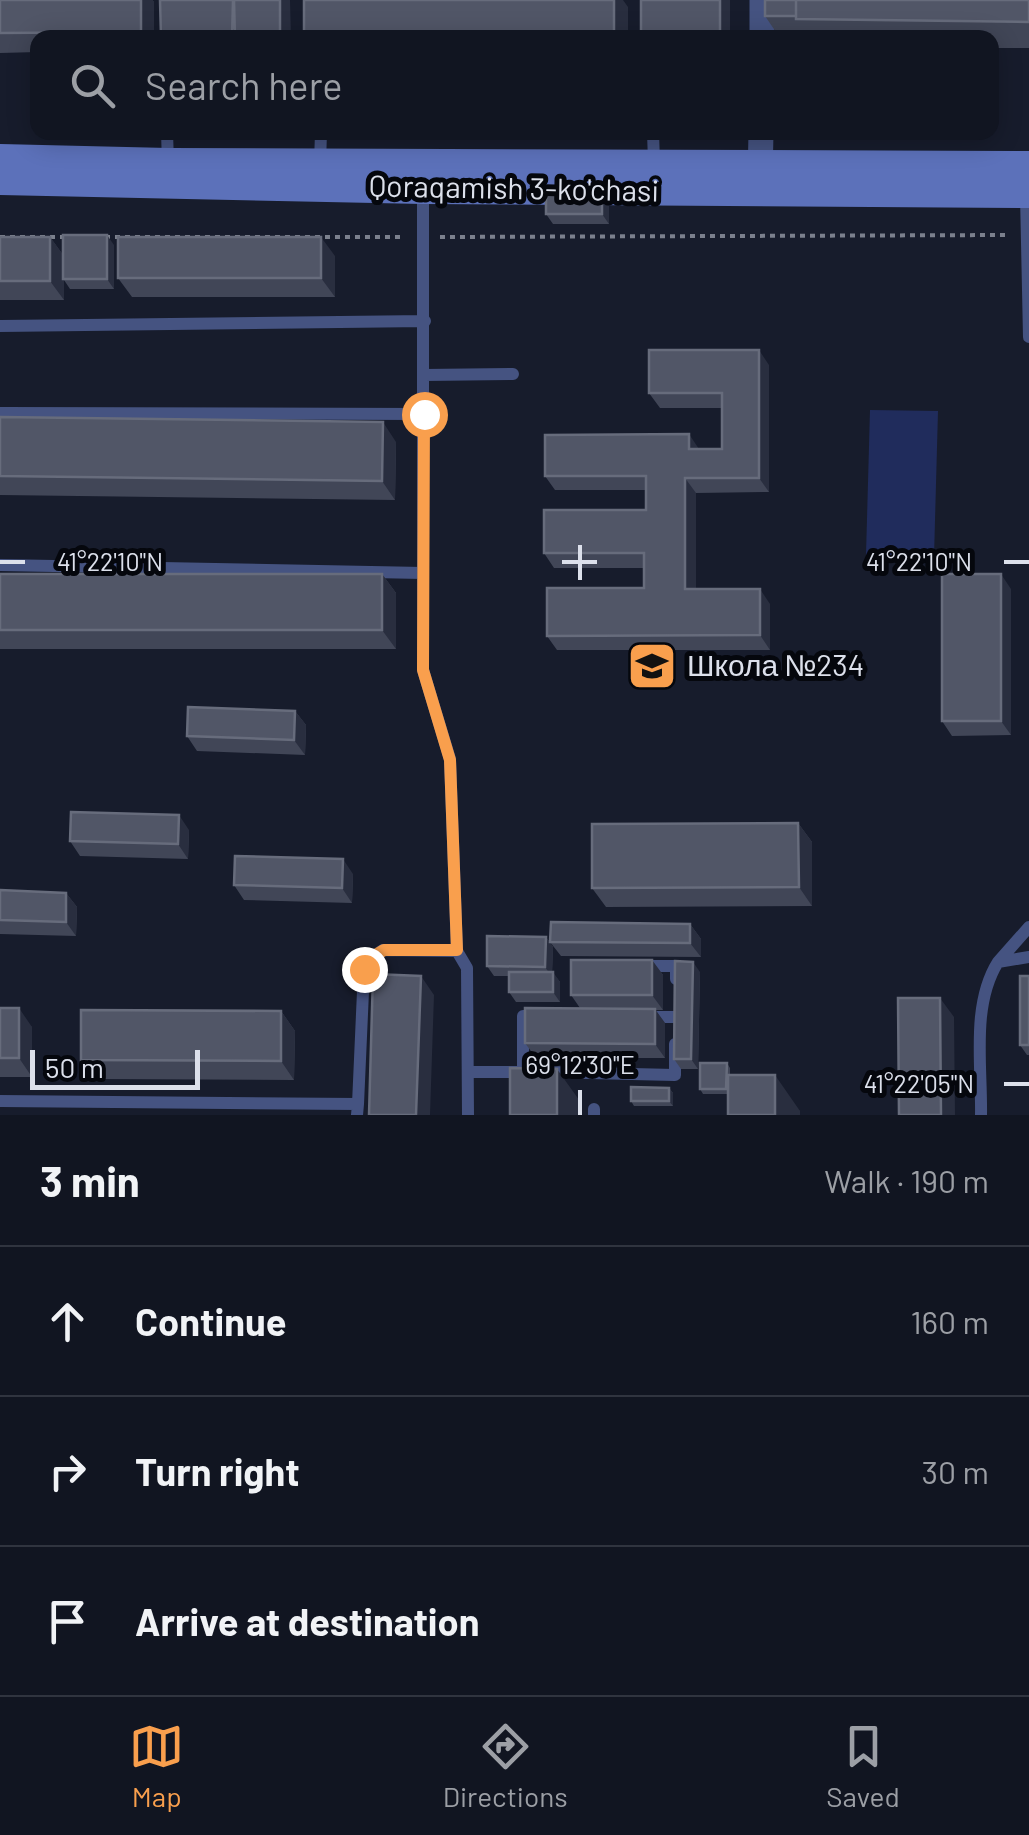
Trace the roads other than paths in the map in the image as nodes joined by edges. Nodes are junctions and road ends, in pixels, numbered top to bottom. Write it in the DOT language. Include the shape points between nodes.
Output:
graph roads {
  1 [pos="762,0"];
  2 [pos="762,30"];
  3 [pos="321,140"];
  4 [pos="652,140"];
  5 [pos="761,140"];
  6 [pos="168,148"];
  7 [pos="0,159"];
  8 [pos="320,164"];
  9 [pos="654,165"];
  10 [pos="422,177"];
  11 [pos="760,178"];
  12 [pos="0,180"];
  13 [pos="1028,184"];
  14 [pos="425,321"];
  15 [pos="0,326"];
  16 [pos="1029,337"];
  17 [pos="513,374"];
  18 [pos="424,375"];
  19 [pos="0,413"];
  20 [pos="424,414"];
  21 [pos="0,565"];
  22 [pos="423,573"];
  23 [pos="1029,928"];
  24 [pos="457,950"];
  25 [pos="1029,957"];
  26 [pos="998,962"];
  27 [pos="624,966"];
  28 [pos="555,1016"];
  29 [pos="623,1017"];
  30 [pos="676,1017"];
  31 [pos="468,1072"];
  32 [pos="523,1072"];
  33 [pos="0,1100"];
  34 [pos="358,1110"];
  35 [pos="468,1115"];
  36 [pos="981,1115"];
  1 -- 2 [label="street"];
  3 -- 8 [label="lane"];
  4 -- 9 [label="lane"];
  5 -- 11 [label="street"];
  6 -- 7 [label="main road, Qoraqamish 3-ko'chasi"];
  6 -- 8 [label="main road, Qoraqamish 3-ko'chasi"];
  8 -- 10 [label="main road, Qoraqamish 3-ko'chasi"];
  9 -- 10 [label="main road, Qoraqamish 3-ko'chasi"];
  9 -- 11 [label="main road, Qoraqamish 3-ko'chasi"];
  10 -- 11 [label="main road, Qoraqamish 3-ko'chasi"];
  10 -- 12 [label="main road, Qoraqamish 3-ko'chasi"];
  10 -- 14 [label="lane"];
  11 -- 13 [label="main road, Qoraqamish 3-ko'chasi"];
  13 -- 16 [label="lane"];
  14 -- 15 [label="lane"];
  14 -- 18 [label="lane"];
  17 -- 18 [label="lane"];
  18 -- 20 [label="lane"];
  19 -- 20 [label="lane"];
  20 -- 22 [label="lane"];
  21 -- 22 [label="lane"];
  22 -- 24 [label="lane" via="423,670 450,760"];
  23 -- 26 [label="lane"];
  24 -- 31 [label="lane" via="467,968"];
  24 -- 34 [label="lane" via="384,950 364,969"];
  25 -- 26 [label="lane"];
  26 -- 36 [label="lane" via="982,1006"];
  27 -- 30 [label="lane" via="676,966"];
  28 -- 32 [label="lane" via="524,1016"];
  29 -- 30 [label="lane"];
  30 -- 32 [label="lane" via="675,1074"];
  31 -- 32 [label="lane"];
  31 -- 35 [label="lane"];
  33 -- 34 [label="lane"];
}
